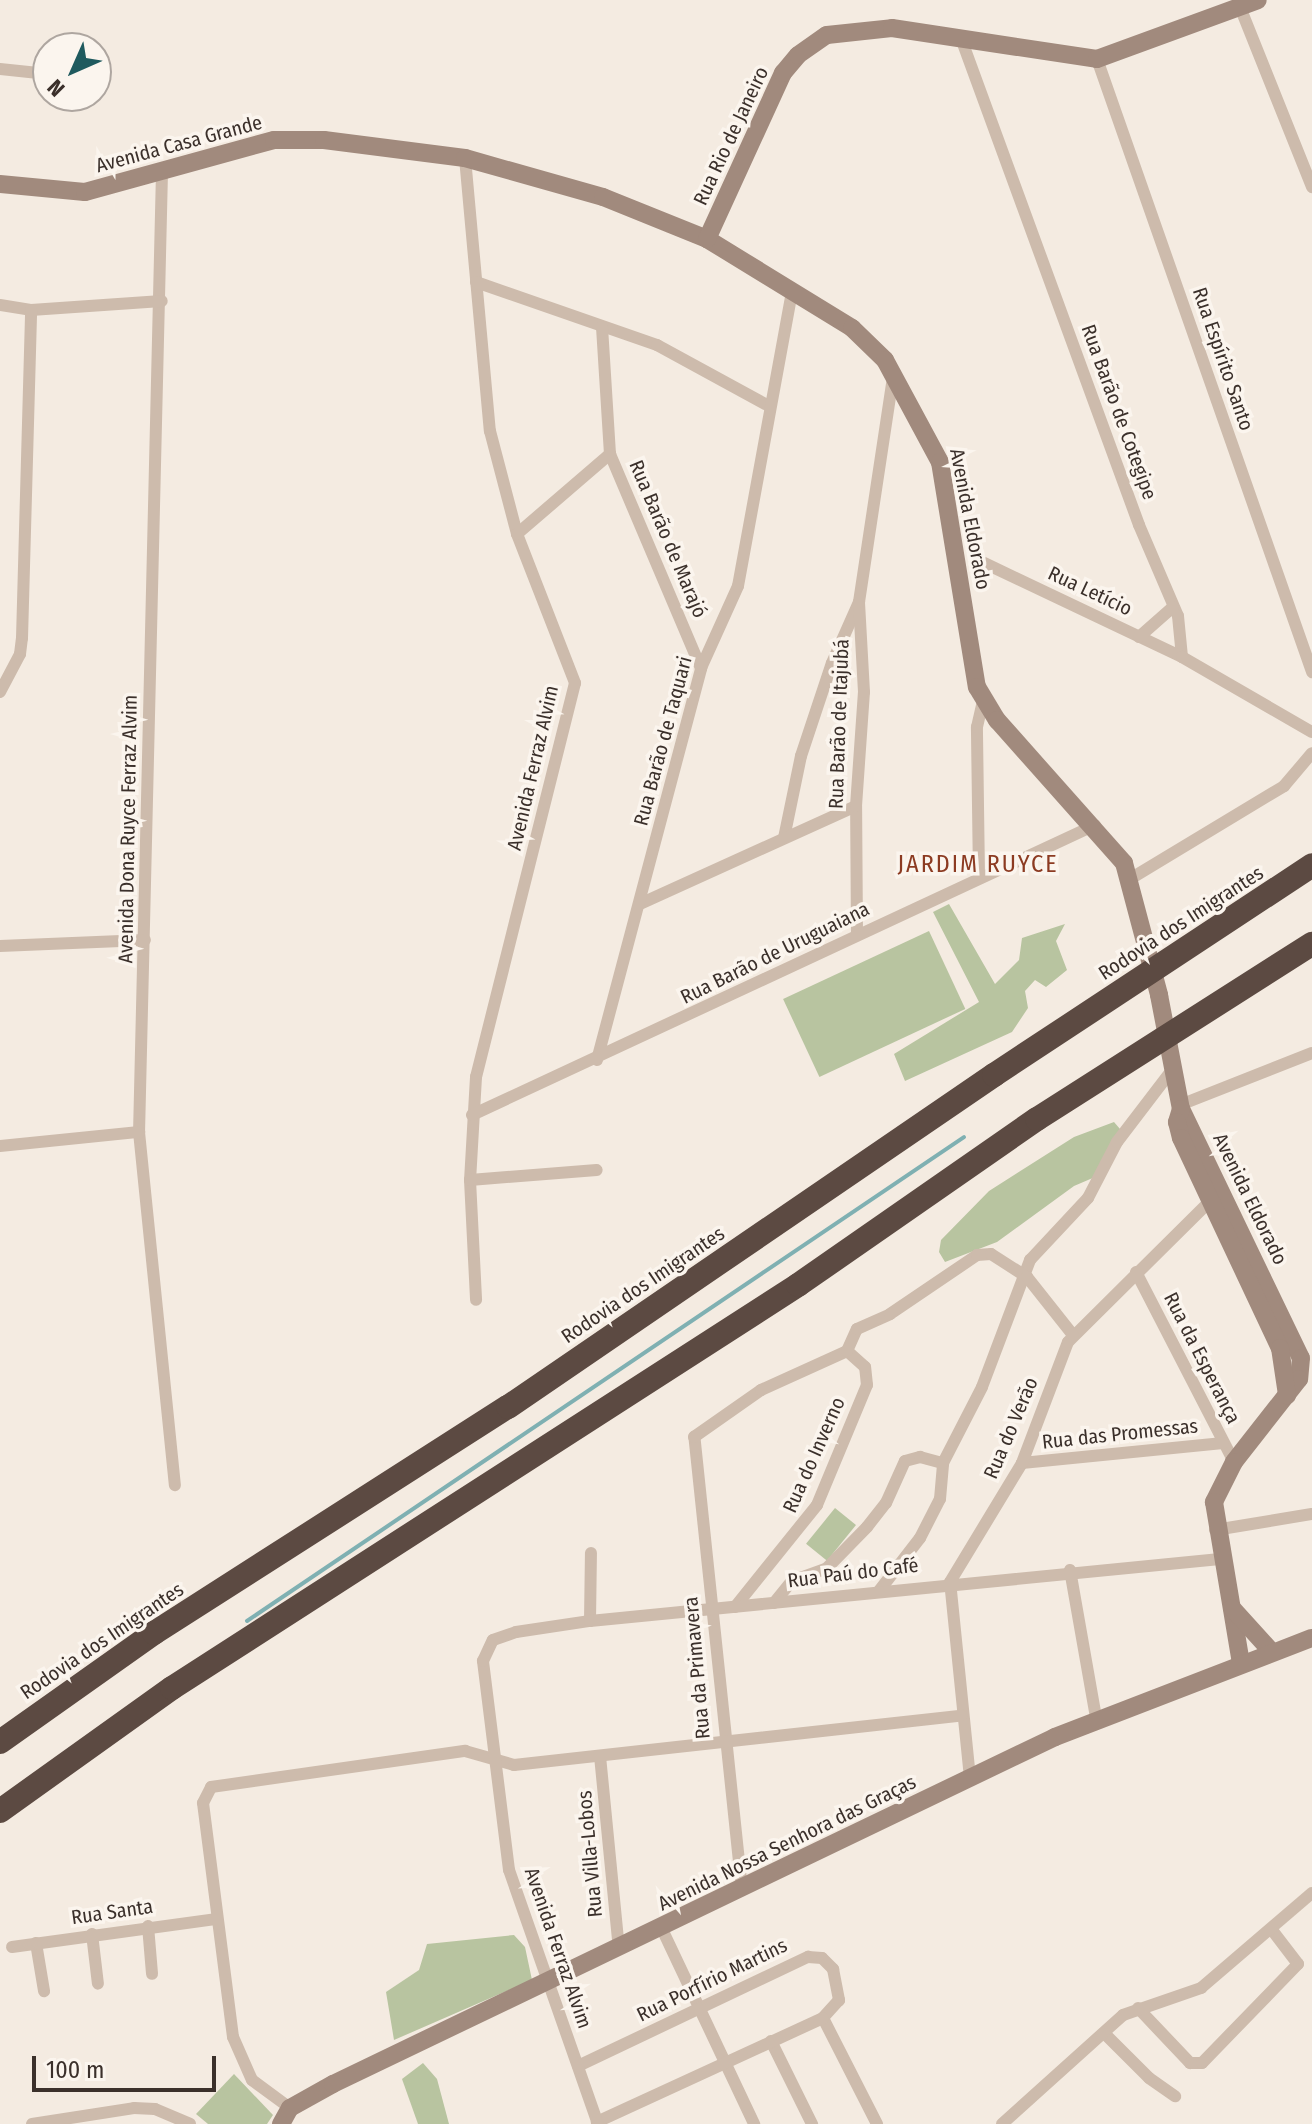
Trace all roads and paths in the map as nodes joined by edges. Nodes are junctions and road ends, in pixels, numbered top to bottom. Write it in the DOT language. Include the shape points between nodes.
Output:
graph roads {
  1 [pos="1249,3"];
  2 [pos="962,41"];
  3 [pos="1097,59"];
  4 [pos="0,69"];
  5 [pos="32,72"];
  6 [pos="465,158"];
  7 [pos="162,172"];
  8 [pos="0,184"];
  9 [pos="1312,187"];
  10 [pos="707,239"];
  11 [pos="476,282"];
  12 [pos="792,291"];
  13 [pos="162,301"];
  14 [pos="0,305"];
  15 [pos="31,310"];
  16 [pos="602,327"];
  17 [pos="894,374"];
  18 [pos="769,406"];
  19 [pos="610,454"];
  20 [pos="517,534"];
  21 [pos="980,561"];
  22 [pos="859,602"];
  23 [pos="1173,607"];
  24 [pos="1139,637"];
  25 [pos="1182,657"];
  26 [pos="701,668"];
  27 [pos="1312,672"];
  28 [pos="0,692"];
  29 [pos="983,700"];
  30 [pos="1312,732"];
  31 [pos="1312,753"];
  32 [pos="856,806"];
  33 [pos="1095,825"];
  34 [pos="784,838"];
  35 [pos="1312,865"];
  36 [pos="979,877"];
  37 [pos="1130,879"];
  38 [pos="642,903"];
  39 [pos="857,935"];
  40 [pos="145,940"];
  41 [pos="1312,944"];
  42 [pos="0,946"];
  43 [pos="1312,1053"];
  44 [pos="597,1060"];
  45 [pos="1172,1070"];
  46 [pos="1181,1107"];
  47 [pos="472,1115"];
  48 [pos="139,1132"];
  49 [pos="0,1146"];
  50 [pos="597,1170"];
  51 [pos="470,1180"];
  52 [pos="1215,1196"];
  53 [pos="1136,1272"];
  54 [pos="1027,1277"];
  55 [pos="476,1300"];
  56 [pos="1073,1335"];
  57 [pos="847,1351"];
  58 [pos="1223,1443"];
  59 [pos="1234,1462"];
  60 [pos="943,1463"];
  61 [pos="1022,1463"];
  62 [pos="175,1485"];
  63 [pos="1312,1514"];
  64 [pos="1215,1530"];
  65 [pos="591,1553"];
  66 [pos="1220,1559"];
  67 [pos="1070,1570"];
  68 [pos="950,1582"];
  69 [pos="879,1591"];
  70 [pos="774,1603"];
  71 [pos="1230,1606"];
  72 [pos="735,1607"];
  73 [pos="712,1611"];
  74 [pos="590,1621"];
  75 [pos="1312,1638"];
  76 [pos="493,1640"];
  77 [pos="1271,1651"];
  78 [pos="1241,1663"];
  79 [pos="961,1716"];
  80 [pos="1096,1718"];
  81 [pos="724,1741"];
  82 [pos="0,1742"];
  83 [pos="600,1756"];
  84 [pos="495,1761"];
  85 [pos="970,1778"];
  86 [pos="0,1811"];
  87 [pos="742,1890"];
  88 [pos="1311,1894"];
  89 [pos="217,1919"];
  90 [pos="148,1926"];
  91 [pos="662,1929"];
  92 [pos="1272,1930"];
  93 [pos="92,1934"];
  94 [pos="36,1943"];
  95 [pos="12,1947"];
  96 [pos="619,1949"];
  97 [pos="152,1974"];
  98 [pos="548,1981"];
  99 [pos="98,1984"];
  100 [pos="44,1991"];
  101 [pos="1138,2008"];
  102 [pos="698,2009"];
  103 [pos="823,2018"];
  104 [pos="1105,2034"];
  105 [pos="771,2041"];
  106 [pos="724,2063"];
  107 [pos="578,2066"];
  108 [pos="1175,2096"];
  109 [pos="285,2116"];
  110 [pos="598,2123"];
  111 [pos="34,2124"];
  112 [pos="190,2124"];
  113 [pos="754,2124"];
  114 [pos="812,2124"];
  115 [pos="877,2124"];
  116 [pos="1002,2124"];
  1 -- 3 [label="main road, Rua Rio de Janeiro"];
  1 -- 9 [label="street"];
  2 -- 3 [label="main road, Rua Rio de Janeiro"];
  2 -- 10 [label="main road, Rua Rio de Janeiro" via="866,28 813,41 783,73"];
  2 -- 23 [label="street, Rua Barão de Cotegipe"];
  3 -- 27 [label="street, Rua Espírito Santo"];
  4 -- 5 [label="street"];
  6 -- 7 [label="main road, Avenida Casa Grande" via="324,140 274,140 212,153"];
  6 -- 10 [label="main road, Avenida Eldorado" via="603,197"];
  6 -- 11 [label="street, Avenida Ferraz Alvim"];
  7 -- 8 [label="main road, Avenida Casa Grande" via="85,192"];
  7 -- 13 [label="street, Avenida Dona Ruyce Ferraz Alvim"];
  10 -- 12 [label="main road, Avenida Eldorado"];
  11 -- 16 [label="street"];
  11 -- 20 [label="street, Avenida Ferraz Alvim" via="490,431"];
  12 -- 17 [label="main road, Avenida Eldorado" via="865,339"];
  12 -- 18 [label="street, Rua Barão de Taquari"];
  13 -- 15 [label="street"];
  13 -- 40 [label="street, Avenida Dona Ruyce Ferraz Alvim"];
  14 -- 15 [label="street"];
  15 -- 28 [label="street" via="22,638 13,672"];
  16 -- 18 [label="street" via="657,345"];
  16 -- 19 [label="street, Rua Barão de Marajó"];
  17 -- 22 [label="street, Rua Barão de Itajubá"];
  17 -- 29 [label="main road, Avenida Eldorado" via="940,462"];
  18 -- 26 [label="street, Rua Barão de Taquari" via="738,586"];
  19 -- 20 [label="street"];
  19 -- 26 [label="street, Rua Barão de Marajó"];
  20 -- 47 [label="street, Avenida Ferraz Alvim" via="572,668 574,695 484,1038"];
  21 -- 24 [label="street, Rua Letício"];
  22 -- 32 [label="street, Rua Barão de Itajubá" via="864,692"];
  22 -- 34 [label="street" via="839,643 801,756"];
  23 -- 24 [label="street"];
  23 -- 25 [label="street, Rua Barão de Cotegipe" via="1183,637"];
  24 -- 25 [label="street, Rua Letício"];
  25 -- 30 [label="street"];
  26 -- 38 [label="street, Rua Barão de Taquari"];
  29 -- 33 [label="main road, Avenida Eldorado"];
  29 -- 36 [label="street" via="977,727"];
  31 -- 37 [label="street" via="1284,786"];
  32 -- 34 [label="street"];
  32 -- 39 [label="street, Rua Barão de Itajubá"];
  33 -- 36 [label="street, Rua Barão de Uruguaiana"];
  33 -- 37 [label="main road, Avenida Eldorado"];
  34 -- 38 [label="street"];
  35 -- 82 [label="highway, Rodovia dos Imigrantes, bridge" via="508,1407 154,1633"];
  36 -- 39 [label="street, Rua Barão de Uruguaiana"];
  37 -- 45 [label="main road, Avenida Eldorado"];
  38 -- 44 [label="street, Rua Barão de Taquari"];
  39 -- 44 [label="street, Rua Barão de Uruguaiana"];
  40 -- 42 [label="street"];
  40 -- 48 [label="street, Avenida Dona Ruyce Ferraz Alvim"];
  41 -- 86 [label="highway, bridge" via="1037,1119 798,1285 172,1688"];
  43 -- 46 [label="street"];
  44 -- 47 [label="street, Rua Barão de Uruguaiana"];
  45 -- 46 [label="main road, Avenida Eldorado"];
  45 -- 54 [label="street" via="1117,1142 1088,1198 1030,1260"];
  46 -- 52 [label="main road, Avenida Eldorado"];
  47 -- 51 [label="street, Avenida Ferraz Alvim"];
  48 -- 49 [label="street"];
  48 -- 62 [label="street, Avenida Dona Ruyce Ferraz Alvim"];
  50 -- 51 [label="street"];
  51 -- 55 [label="street, Avenida Ferraz Alvim"];
  52 -- 53 [label="street, Rua do Verão"];
  52 -- 59 [label="main road, Avenida Eldorado" via="1301,1358 1299,1379"];
  53 -- 56 [label="street, Rua do Verão"];
  53 -- 58 [label="street, Rua da Esperança"];
  54 -- 56 [label="street"];
  54 -- 57 [label="street" via="991,1254 969,1258 890,1314 857,1329"];
  54 -- 60 [label="street"];
  56 -- 61 [label="street, Rua do Verão"];
  57 -- 72 [label="street, Rua do Inverno" via="865,1367 867,1385 817,1505"];
  57 -- 73 [label="street, Rua da Primavera" via="761,1390 698,1432 693,1442"];
  58 -- 59 [label="street, Rua da Esperança"];
  58 -- 61 [label="street, Rua das Promessas"];
  59 -- 64 [label="main road, Avenida Eldorado" via="1214,1502"];
  60 -- 69 [label="street" via="943,1491 935,1510"];
  60 -- 70 [label="street" via="920,1457 905,1461 886,1503 867,1527 827,1568 792,1581"];
  61 -- 68 [label="street, Rua do Verão"];
  63 -- 64 [label="street"];
  64 -- 66 [label="main road, Avenida Eldorado"];
  65 -- 74 [label="street"];
  66 -- 67 [label="street, Rua Paú do Café"];
  66 -- 71 [label="main road, Avenida Eldorado"];
  67 -- 68 [label="street, Rua Paú do Café"];
  67 -- 80 [label="street"];
  68 -- 69 [label="street, Rua Paú do Café"];
  68 -- 79 [label="street"];
  69 -- 70 [label="street, Rua Paú do Café"];
  70 -- 72 [label="street, Rua Paú do Café"];
  71 -- 77 [label="main road"];
  71 -- 78 [label="main road, Avenida Eldorado"];
  72 -- 73 [label="street, Rua Paú do Café"];
  73 -- 74 [label="street, Rua Paú do Café"];
  73 -- 81 [label="street, Rua da Primavera"];
  74 -- 76 [label="street, Rua Paú do Café"];
  75 -- 77 [label="main road, Avenida Nossa Senhora das Graças"];
  76 -- 84 [label="street, Avenida Ferraz Alvim" via="483,1661"];
  77 -- 78 [label="main road, Avenida Nossa Senhora das Graças"];
  78 -- 80 [label="main road, Avenida Nossa Senhora das Graças"];
  79 -- 81 [label="street"];
  79 -- 85 [label="street"];
  80 -- 85 [label="main road, Avenida Nossa Senhora das Graças"];
  81 -- 83 [label="street"];
  81 -- 87 [label="street, Rua da Primavera"];
  83 -- 84 [label="street" via="514,1765"];
  83 -- 96 [label="street, Rua Villa-Lobos"];
  84 -- 89 [label="street" via="465,1751 211,1787 203,1803"];
  84 -- 98 [label="street, Avenida Ferraz Alvim" via="509,1870"];
  85 -- 87 [label="main road, Avenida Nossa Senhora das Graças"];
  87 -- 91 [label="main road, Avenida Nossa Senhora das Graças"];
  88 -- 92 [label="street"];
  89 -- 90 [label="street, Rua Santa"];
  89 -- 109 [label="street" via="240,2060"];
  90 -- 93 [label="street, Rua Santa"];
  90 -- 97 [label="street"];
  91 -- 96 [label="main road, Avenida Nossa Senhora das Graças"];
  91 -- 102 [label="street"];
  92 -- 101 [label="street" via="1201,1988"];
  92 -- 101 [label="street" via="1297,1958 1294,1971 1202,2063 1190,2063"];
  93 -- 94 [label="street, Rua Santa"];
  93 -- 99 [label="street"];
  94 -- 95 [label="street, Rua Santa"];
  94 -- 100 [label="street"];
  96 -- 98 [label="main road, Avenida Nossa Senhora das Graças"];
  98 -- 107 [label="street, Avenida Ferraz Alvim"];
  98 -- 109 [label="main road, Avenida Nossa Senhora das Graças"];
  101 -- 104 [label="street"];
  102 -- 103 [label="street, Rua Porfírio Martins" via="816,1956 833,1969 840,1992"];
  102 -- 106 [label="street"];
  102 -- 107 [label="street, Rua Porfírio Martins"];
  103 -- 105 [label="street"];
  103 -- 115 [label="street"];
  104 -- 108 [label="street"];
  104 -- 116 [label="street"];
  105 -- 106 [label="street"];
  105 -- 114 [label="street"];
  106 -- 110 [label="street"];
  106 -- 113 [label="street"];
  107 -- 110 [label="street, Avenida Ferraz Alvim"];
  111 -- 112 [label="street" via="155,2109"];
}
